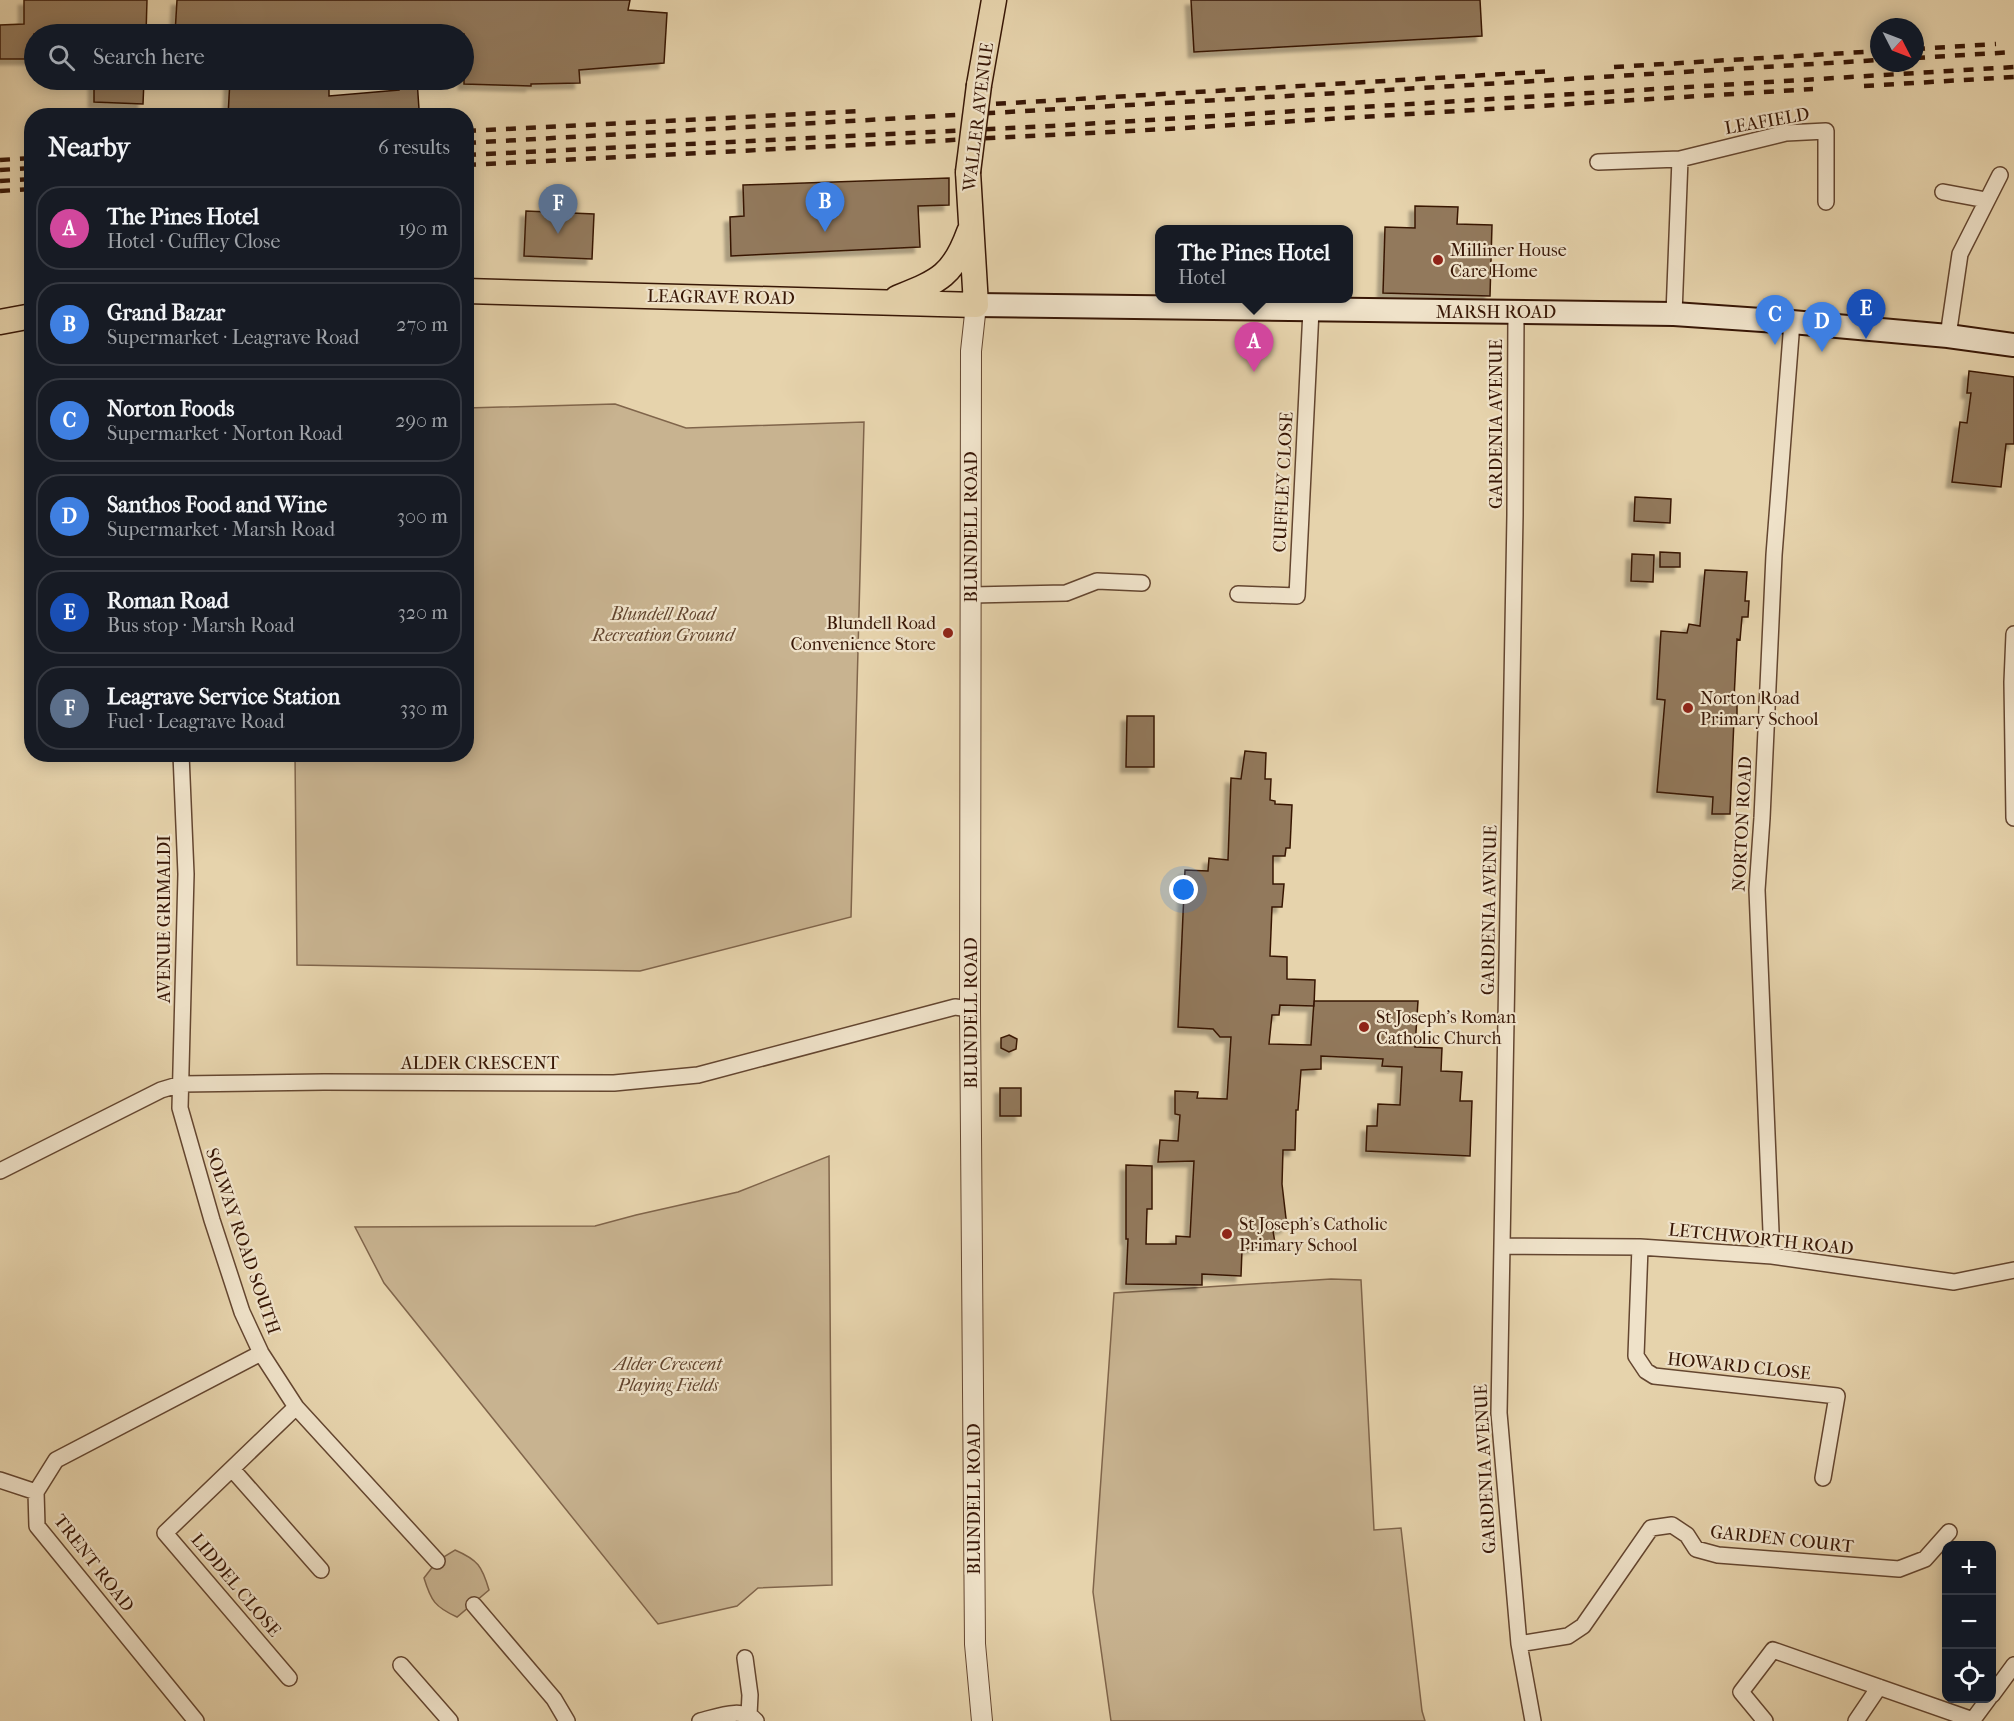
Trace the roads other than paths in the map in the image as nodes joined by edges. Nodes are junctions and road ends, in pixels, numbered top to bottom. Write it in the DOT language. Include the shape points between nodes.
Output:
graph roads {
  1 [pos="994,0"];
  2 [pos="1680,159"];
  3 [pos="1598,162"];
  4 [pos="2000,175"];
  5 [pos="1942,192"];
  6 [pos="1986,200"];
  7 [pos="1826,202"];
  8 [pos="970,230"];
  9 [pos="474,291"];
  10 [pos="890,302"];
  11 [pos="976,305"];
  12 [pos="1311,310"];
  13 [pos="1516,313"];
  14 [pos="1674,314"];
  15 [pos="24,318"];
  16 [pos="0,322"];
  17 [pos="1791,322"];
  18 [pos="1947,336"];
  19 [pos="2014,345"];
  20 [pos="1142,583"];
  21 [pos="1238,594"];
  22 [pos="972,595"];
  23 [pos="2014,634"];
  24 [pos="181,762"];
  25 [pos="2014,818"];
  26 [pos="970,1009"];
  27 [pos="180,1084"];
  28 [pos="0,1171"];
  29 [pos="1502,1246"];
  30 [pos="1640,1247"];
  31 [pos="1772,1256"];
  32 [pos="2014,1270"];
  33 [pos="261,1353"];
  34 [pos="296,1407"];
  35 [pos="232,1469"];
  36 [pos="1823,1478"];
  37 [pos="0,1480"];
  38 [pos="36,1492"];
  39 [pos="1949,1532"];
  40 [pos="438,1561"];
  41 [pos="321,1570"];
  42 [pos="474,1605"];
  43 [pos="1519,1644"];
  44 [pos="745,1658"];
  45 [pos="400,1665"];
  46 [pos="2014,1665"];
  47 [pos="290,1678"];
  48 [pos="1880,1687"];
  49 [pos="1996,1689"];
  50 [pos="1986,1703"];
  51 [pos="752,1718"];
  52 [pos="196,1721"];
  53 [pos="450,1721"];
  54 [pos="567,1721"];
  55 [pos="700,1721"];
  56 [pos="982,1721"];
  57 [pos="1533,1721"];
  58 [pos="1765,1721"];
  59 [pos="1856,1721"];
  60 [pos="1972,1721"];
  1 -- 8 [label="main road, WALLER AVENUE, bridge" via="968,172"];
  2 -- 3 [label="street, LEAFIELD"];
  2 -- 7 [label="street, LEAFIELD" via="1786,134 1826,131"];
  2 -- 14 [label="street"];
  4 -- 6 [label="street"];
  5 -- 6 [label="street"];
  6 -- 18 [label="street" via="1960,254"];
  8 -- 10 [label="main road" via="958,259 946,274"];
  8 -- 11 [label="main road, WALLER AVENUE"];
  9 -- 10 [label="main road, LEAGRAVE ROAD"];
  10 -- 11 [label="main road, LEAGRAVE ROAD"];
  11 -- 12 [label="main road, MARSH ROAD"];
  11 -- 22 [label="street, BLUNDELL ROAD" via="971,351"];
  12 -- 13 [label="main road, MARSH ROAD"];
  12 -- 21 [label="street, CUFFLEY CLOSE" via="1297,596"];
  13 -- 14 [label="main road, MARSH ROAD"];
  13 -- 29 [label="street, GARDENIA AVENUE"];
  14 -- 17 [label="main road, MARSH ROAD"];
  15 -- 16 [label="main road"];
  17 -- 18 [label="main road, MARSH ROAD"];
  17 -- 31 [label="street, NORTON ROAD" via="1774,555 1757,890"];
  18 -- 19 [label="main road, MARSH ROAD"];
  20 -- 22 [label="street" via="1097,581 1066,593"];
  22 -- 26 [label="street, BLUNDELL ROAD"];
  23 -- 25 [label="street"];
  24 -- 27 [label="street, AVENUE GRIMALDI" via="186,874"];
  26 -- 27 [label="street, ALDER CRESCENT" via="955,1007 698,1075 614,1083"];
  26 -- 56 [label="street, BLUNDELL ROAD" via="975,1644"];
  27 -- 28 [label="street, ALDER CRESCENT"];
  27 -- 33 [label="street, SOLWAY ROAD SOUTH" via="180,1108 194,1160 242,1312"];
  29 -- 30 [label="street, LETCHWORTH ROAD"];
  29 -- 43 [label="street, GARDENIA AVENUE" via="1500,1440"];
  30 -- 31 [label="street, LETCHWORTH ROAD"];
  30 -- 36 [label="street, HOWARD CLOSE" via="1636,1356 1646,1371 1654,1376 1837,1396"];
  31 -- 32 [label="street, LETCHWORTH ROAD" via="1954,1282"];
  33 -- 34 [label="street, SOLWAY ROAD SOUTH"];
  33 -- 38 [label="street" via="56,1460"];
  34 -- 35 [label="street, LIDDEL CLOSE"];
  34 -- 40 [label="street, SOLWAY ROAD SOUTH"];
  35 -- 41 [label="street"];
  35 -- 47 [label="street, LIDDEL CLOSE" via="165,1533"];
  37 -- 38 [label="street"];
  38 -- 52 [label="street, TRENT ROAD" via="37,1526"];
  39 -- 43 [label="street, GARDEN COURT" via="1925,1560 1899,1569 1718,1555 1696,1549 1687,1535 1672,1524 1652,1528 1583,1626 1568,1636"];
  42 -- 54 [label="street" via="554,1699"];
  43 -- 57 [label="street, GARDENIA AVENUE"];
  44 -- 51 [label="street"];
  45 -- 53 [label="street"];
  46 -- 49 [label="street"];
  48 -- 58 [label="street" via="1773,1650 1741,1692"];
  48 -- 59 [label="street"];
  48 -- 60 [label="street"];
  50 -- 60 [label="street"];
  51 -- 55 [label="street" via="738,1713"];
}
